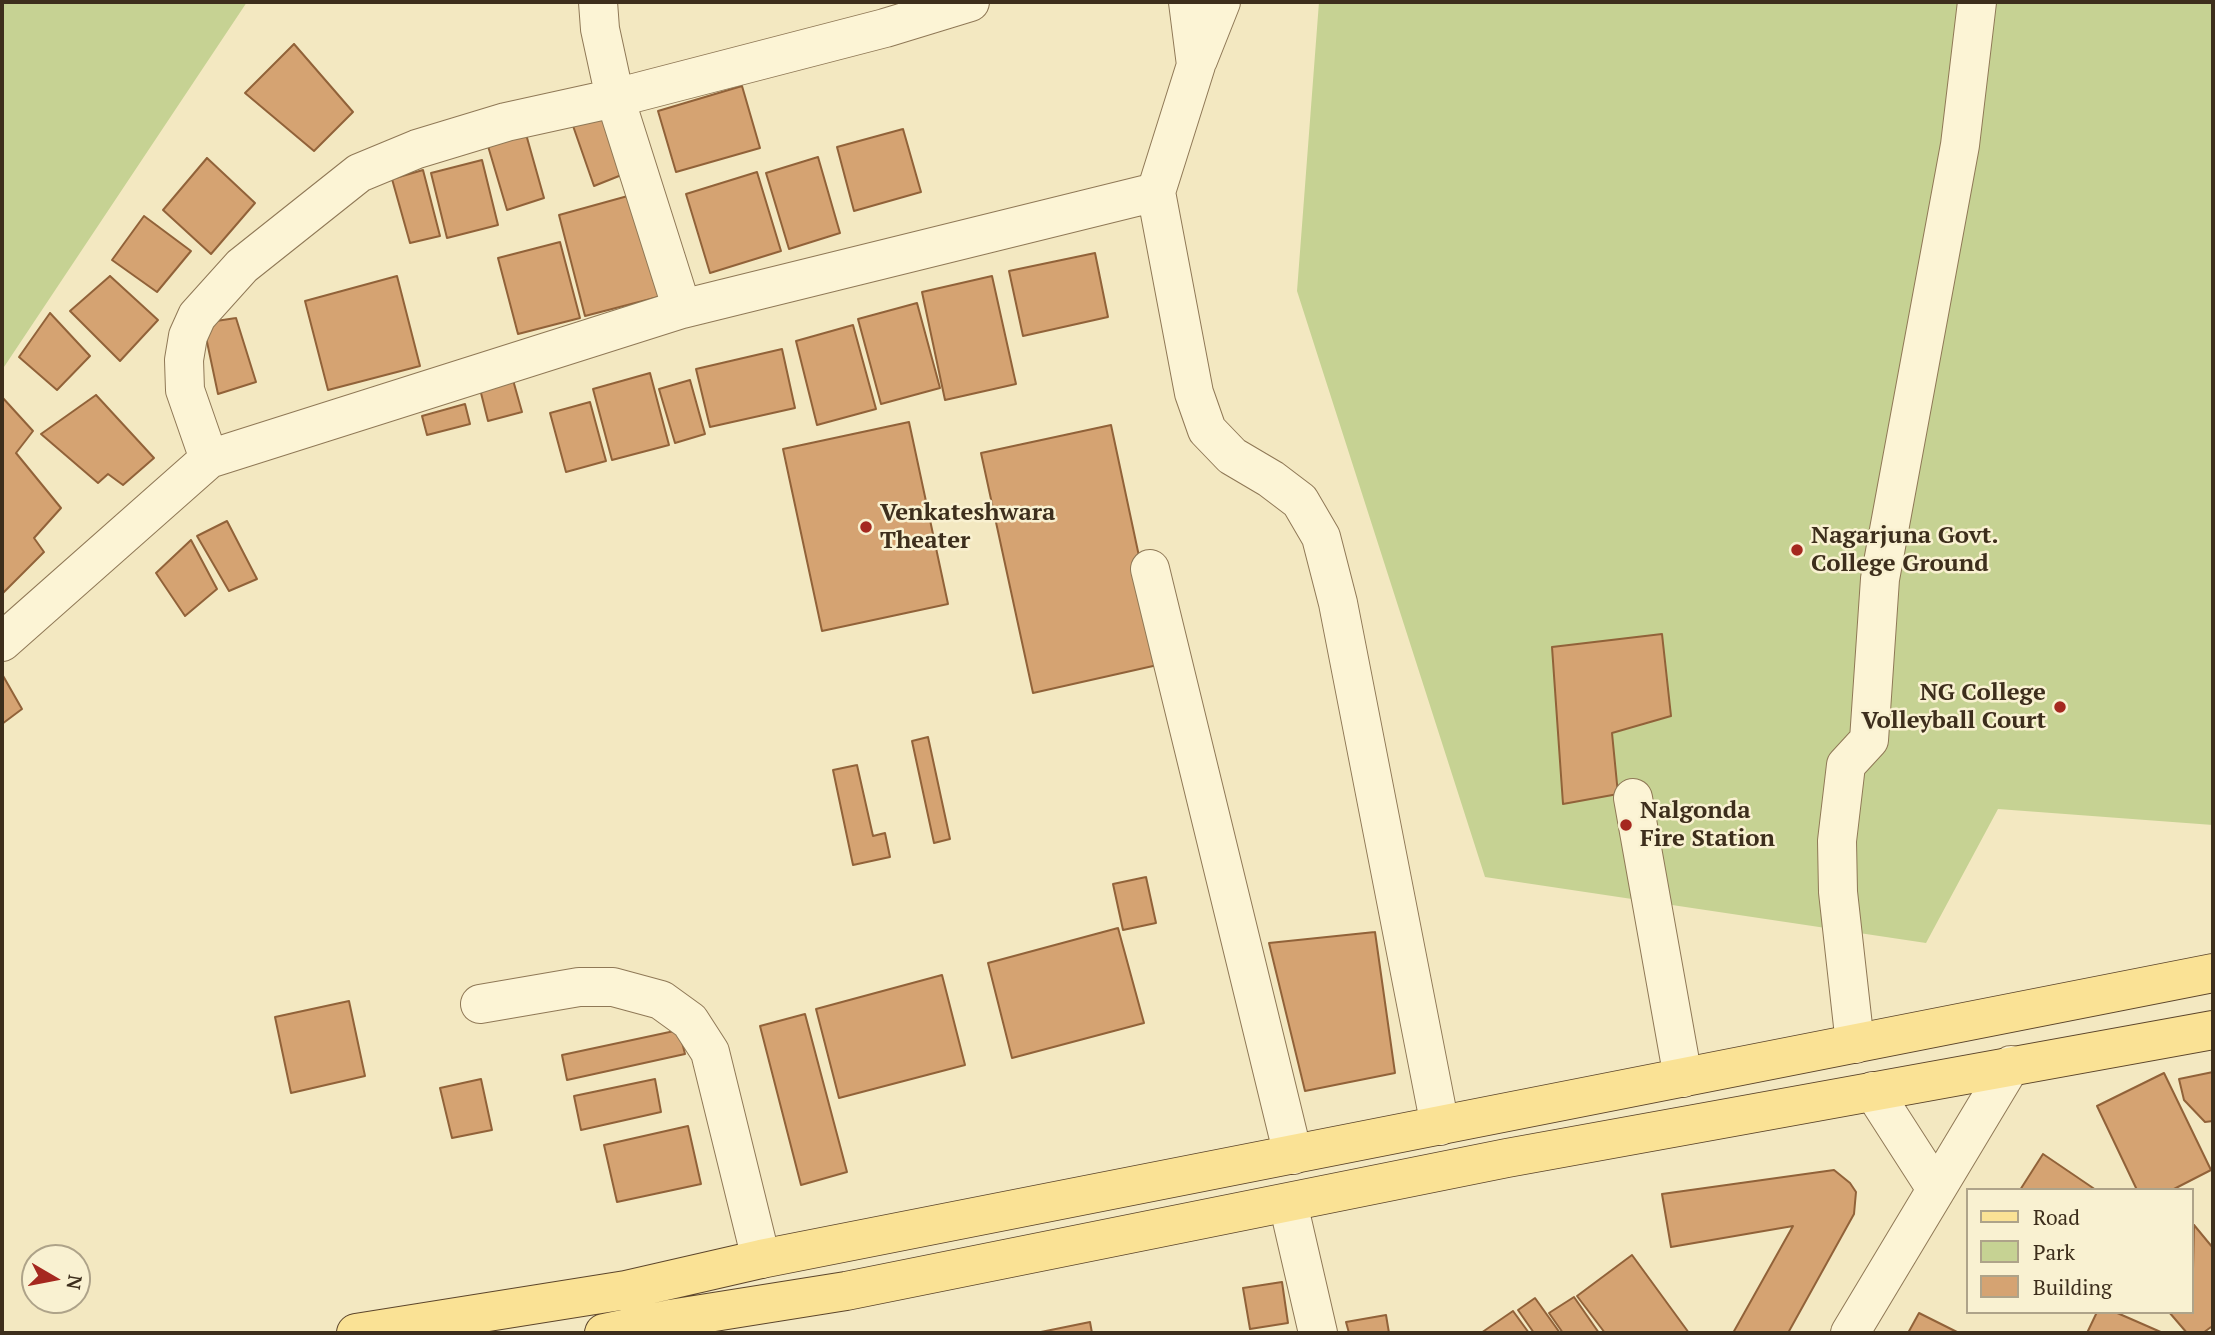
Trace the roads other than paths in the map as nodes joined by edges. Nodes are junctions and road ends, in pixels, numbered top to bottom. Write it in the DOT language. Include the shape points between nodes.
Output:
graph roads {
  1 [pos="598,2"];
  2 [pos="970,2"];
  3 [pos="1188,2"];
  4 [pos="1221,2"];
  5 [pos="1977,2"];
  6 [pos="881,15"];
  7 [pos="1196,65"];
  8 [pos="615,98"];
  9 [pos="1156,192"];
  10 [pos="682,309"];
  11 [pos="209,459"];
  12 [pos="1150,569"];
  13 [pos="2,642"];
  14 [pos="1633,798"];
  15 [pos="2213,973"];
  16 [pos="480,1004"];
  17 [pos="2213,1030"];
  18 [pos="1855,1044"];
  19 [pos="2011,1065"];
  20 [pos="1683,1078"];
  21 [pos="1873,1091"];
  22 [pos="1440,1126"];
  23 [pos="1293,1155"];
  24 [pos="1936,1189"];
  25 [pos="1288,1203"];
  26 [pos="761,1259"];
  27 [pos="670,1326"];
  28 [pos="356,1333"];
  29 [pos="604,1333"];
  30 [pos="1318,1333"];
  31 [pos="1850,1333"];
  1 -- 8 [label="street"];
  2 -- 6 [label="street"];
  3 -- 7 [label="street"];
  4 -- 7 [label="street"];
  5 -- 18 [label="street" via="1959,145 1880,579 1869,740 1846,765 1837,841 1838,892"];
  6 -- 8 [label="street"];
  7 -- 9 [label="street"];
  8 -- 10 [label="street"];
  8 -- 11 [label="street" via="506,122 359,173 242,266 197,316 188,336 185,390"];
  9 -- 10 [label="street"];
  9 -- 22 [label="street" via="1194,393 1207,430 1232,456 1300,501 1321,537 1338,603"];
  10 -- 11 [label="street"];
  11 -- 13 [label="street"];
  12 -- 23 [label="street"];
  14 -- 20 [label="street"];
  15 -- 18 [label="main road"];
  16 -- 26 [label="street" via="579,987 613,987 661,1000 690,1021 710,1052"];
  17 -- 19 [label="main road"];
  18 -- 20 [label="main road"];
  19 -- 21 [label="main road"];
  19 -- 24 [label="street"];
  20 -- 22 [label="main road"];
  21 -- 24 [label="street"];
  21 -- 25 [label="main road"];
  22 -- 23 [label="main road"];
  23 -- 26 [label="main road"];
  24 -- 31 [label="street"];
  25 -- 27 [label="main road"];
  25 -- 30 [label="street"];
  26 -- 28 [label="main road" via="626,1290"];
  27 -- 29 [label="main road"];
}
